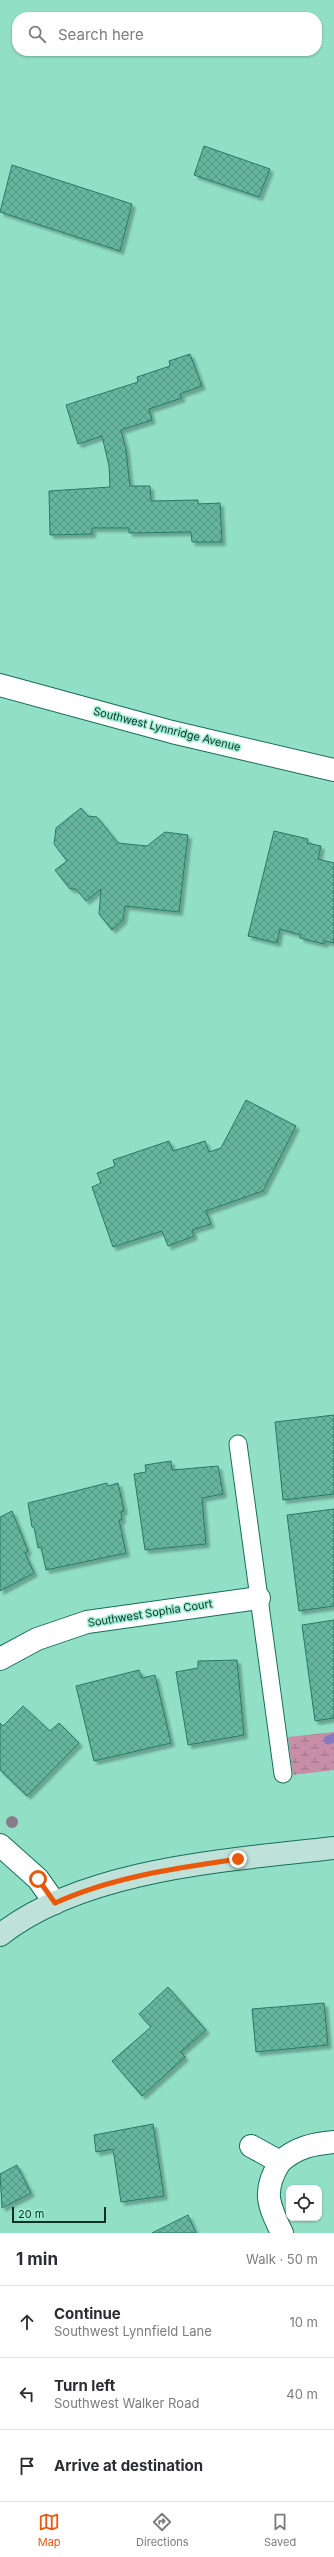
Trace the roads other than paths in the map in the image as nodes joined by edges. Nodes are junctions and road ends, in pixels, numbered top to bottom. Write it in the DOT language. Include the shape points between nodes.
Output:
graph roads {
  1 [pos="0,685"];
  2 [pos="334,770"];
  3 [pos="238,1444"];
  4 [pos="259,1598"];
  5 [pos="0,1658"];
  6 [pos="283,1774"];
  7 [pos="0,1845"];
  8 [pos="334,1848"];
  9 [pos="55,1903"];
  10 [pos="0,1935"];
  11 [pos="334,2142"];
  12 [pos="251,2146"];
  13 [pos="280,2162"];
  14 [pos="282,2233"];
  1 -- 2 [label="street, Southwest Lynnridge Avenue" via="172,732"];
  3 -- 4 [label="lane"];
  4 -- 5 [label="street, Southwest Sophia Court" via="87,1622 37,1639"];
  4 -- 6 [label="lane"];
  7 -- 9 [label="street" via="38,1879"];
  8 -- 9 [label="main road" via="180,1868 79,1892"];
  9 -- 10 [label="main road" via="32,1914"];
  11 -- 13 [label="street" via="303,2147"];
  12 -- 13 [label="street"];
  13 -- 14 [label="street" via="270,2183 267,2198"];
}
